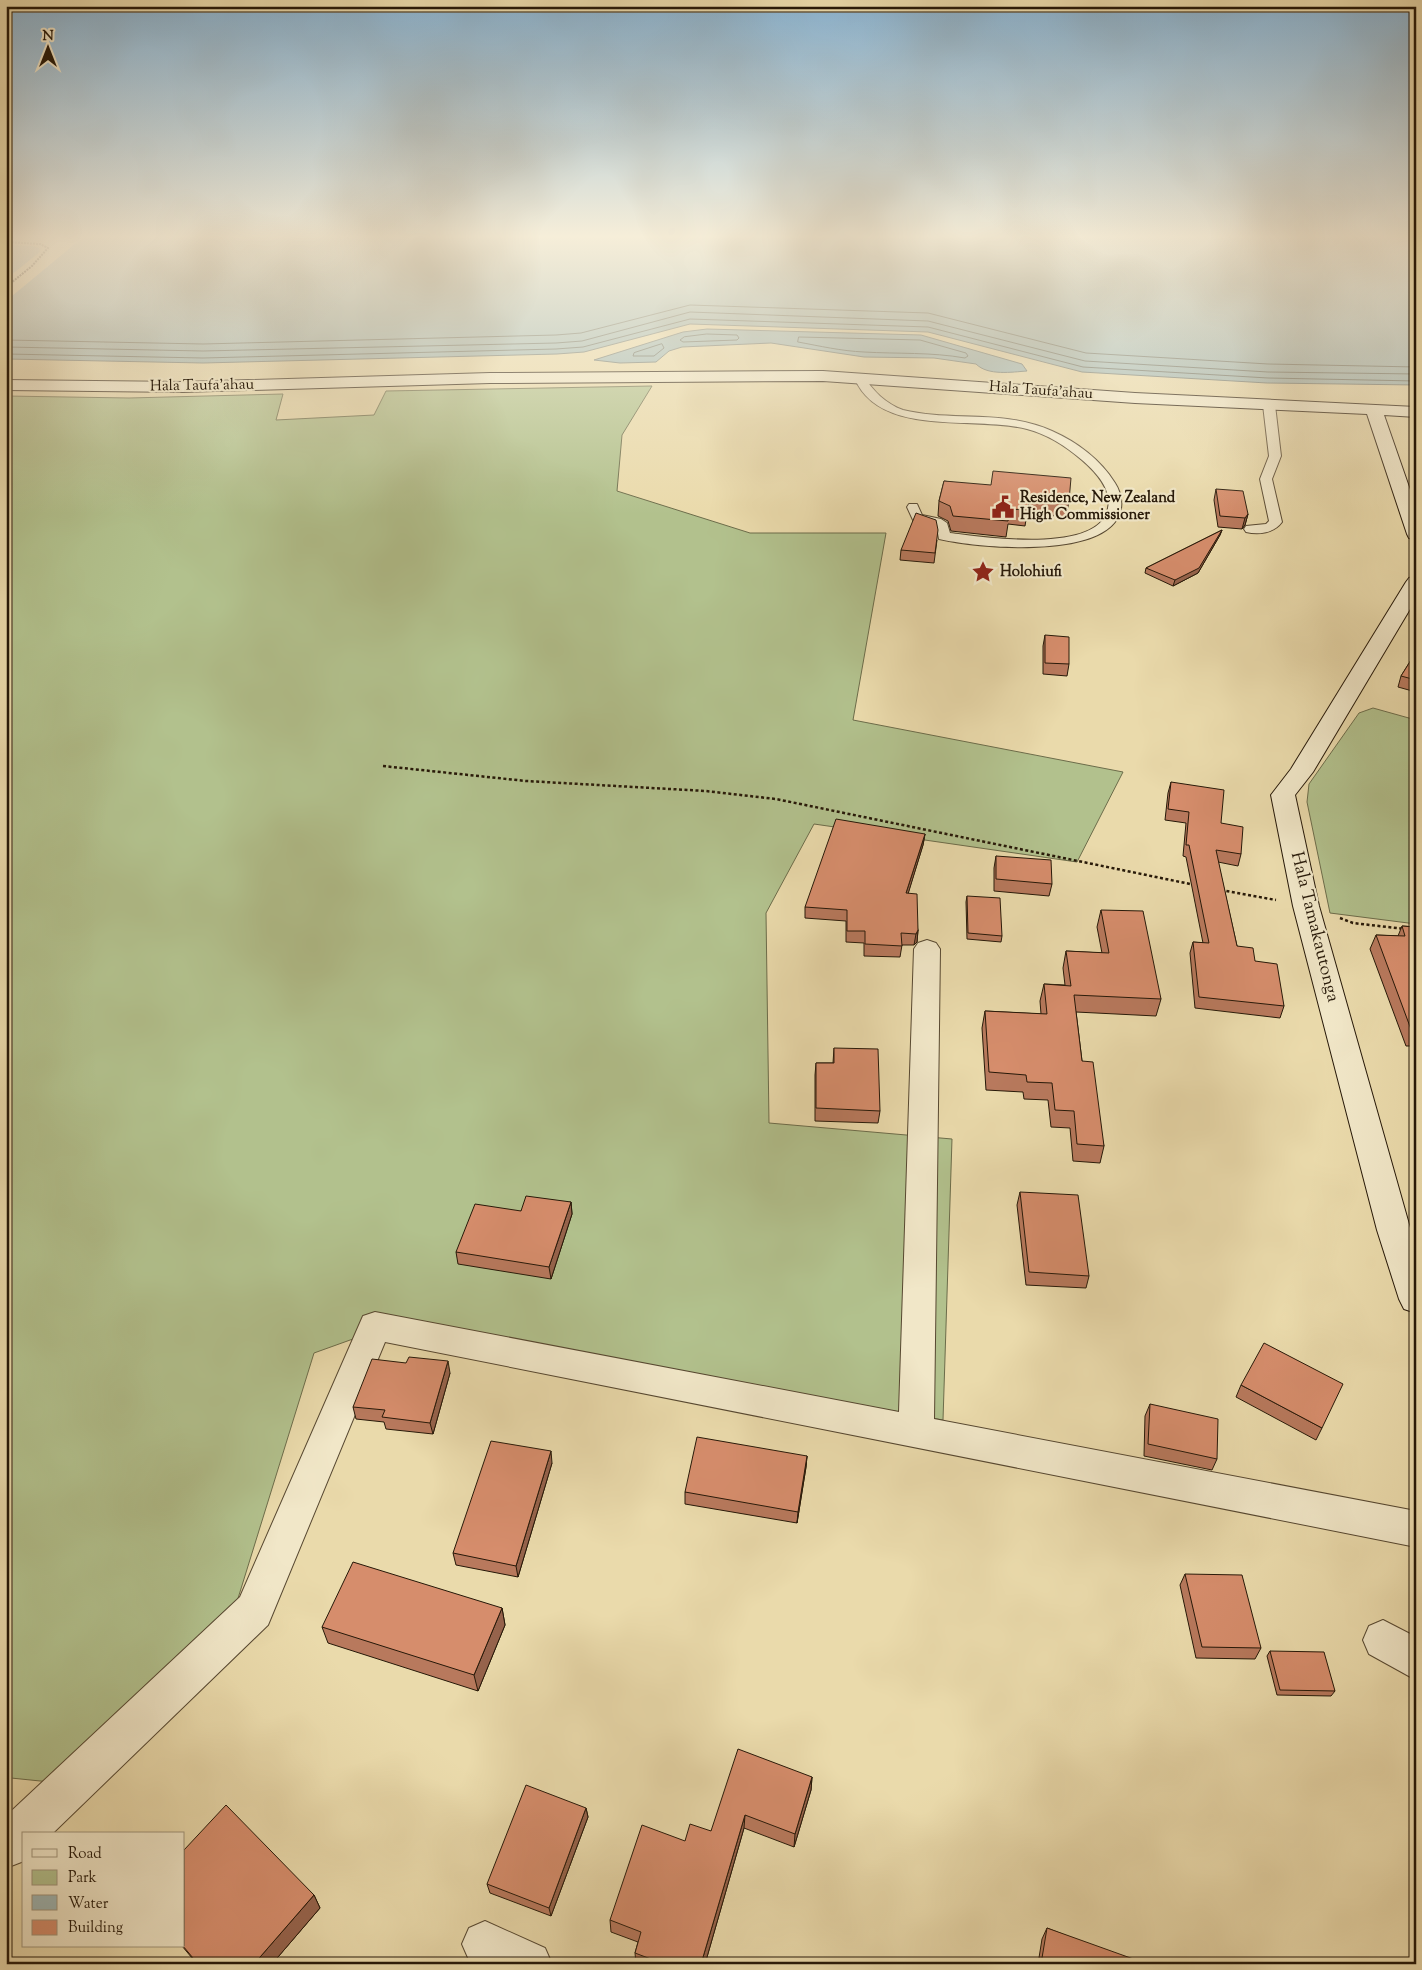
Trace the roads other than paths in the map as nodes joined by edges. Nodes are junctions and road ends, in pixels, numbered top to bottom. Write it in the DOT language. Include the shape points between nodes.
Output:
graph roads {
  1 [pos="859,377"];
  2 [pos="6,385"];
  3 [pos="1269,406"];
  4 [pos="1374,411"];
  5 [pos="1416,412"];
  6 [pos="914,507"];
  7 [pos="1250,529"];
  8 [pos="1416,534"];
  9 [pos="1416,582"];
  10 [pos="927,949"];
  11 [pos="1405,1232"];
  12 [pos="1416,1299"];
  13 [pos="916,1430"];
  14 [pos="1416,1528"];
  15 [pos="1383,1640"];
  16 [pos="1416,1660"];
  17 [pos="7,1846"];
  18 [pos="485,1944"];
  19 [pos="529,1964"];
  1 -- 2 [label="street, Hala Taufa'ahau" via="500,378 183,387"];
  1 -- 3 [label="street, Hala Taufa'ahau"];
  1 -- 6 [label="lane" via="861,385 886,406 900,412 999,421 1051,434 1092,462 1108,480 1115,496 1114,512 1106,525 1094,533 1045,543 1012,544 944,536 943,526 917,517"];
  3 -- 4 [label="street, Hala Taufa'ahau"];
  3 -- 7 [label="lane" via="1275,456 1266,479 1276,522 1269,528"];
  4 -- 5 [label="street, Hala Taufa'ahau"];
  4 -- 8 [label="street"];
  9 -- 11 [label="street, Hala Tamakautonga" via="1301,772 1283,795 1306,906"];
  10 -- 13 [label="street"];
  11 -- 12 [label="street, Hala Tamakautonga"];
  13 -- 14 [label="street"];
  13 -- 17 [label="street" via="375,1326 254,1611"];
  15 -- 16 [label="street"];
  18 -- 19 [label="street"];
}
